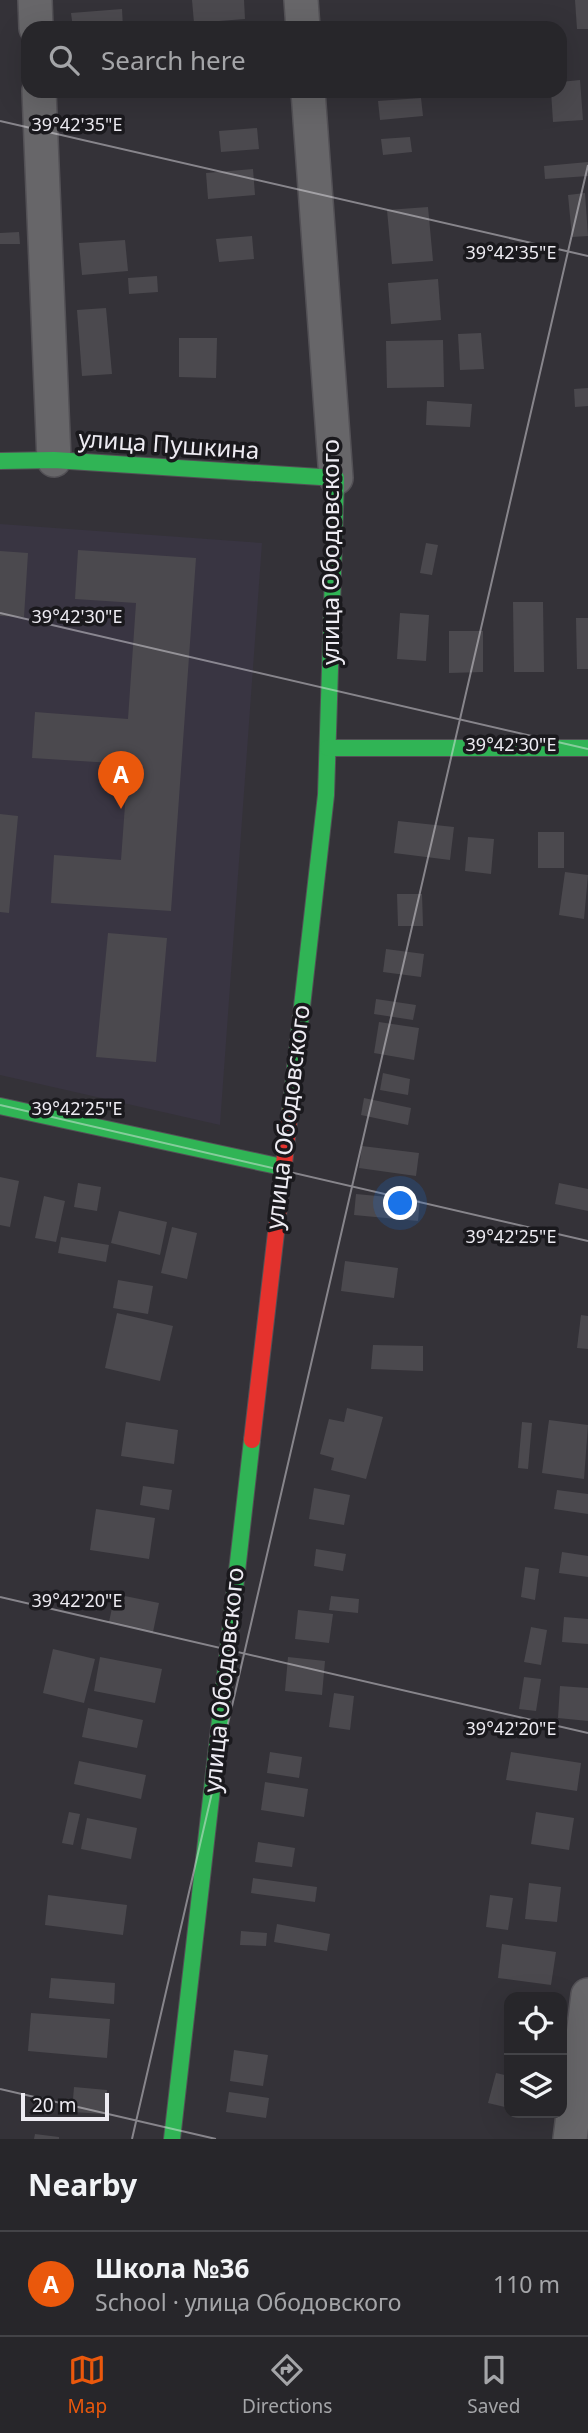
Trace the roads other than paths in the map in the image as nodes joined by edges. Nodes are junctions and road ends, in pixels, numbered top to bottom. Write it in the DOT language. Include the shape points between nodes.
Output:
graph roads {
  1 [pos="35,0"];
  2 [pos="301,0"];
  3 [pos="36,21"];
  4 [pos="302,21"];
  5 [pos="39,98"];
  6 [pos="309,98"];
  7 [pos="54,460"];
  8 [pos="0,461"];
  9 [pos="336,478"];
  10 [pos="328,748"];
  11 [pos="588,748"];
  12 [pos="0,1106"];
  13 [pos="282,1167"];
  14 [pos="588,1995"];
  15 [pos="173,2139"];
  16 [pos="570,2139"];
  1 -- 3 [label="street"];
  2 -- 4 [label="street"];
  5 -- 7 [label="street"];
  6 -- 9 [label="street, улица Ободовского"];
  7 -- 8 [label="street, улица Пушкина"];
  7 -- 9 [label="street, улица Пушкина"];
  9 -- 10 [label="street, улица Ободовского"];
  10 -- 11 [label="street"];
  10 -- 13 [label="street, улица Ободовского"];
  12 -- 13 [label="street"];
  13 -- 15 [label="street, улица Ободовского"];
  14 -- 16 [label="street"];
}
